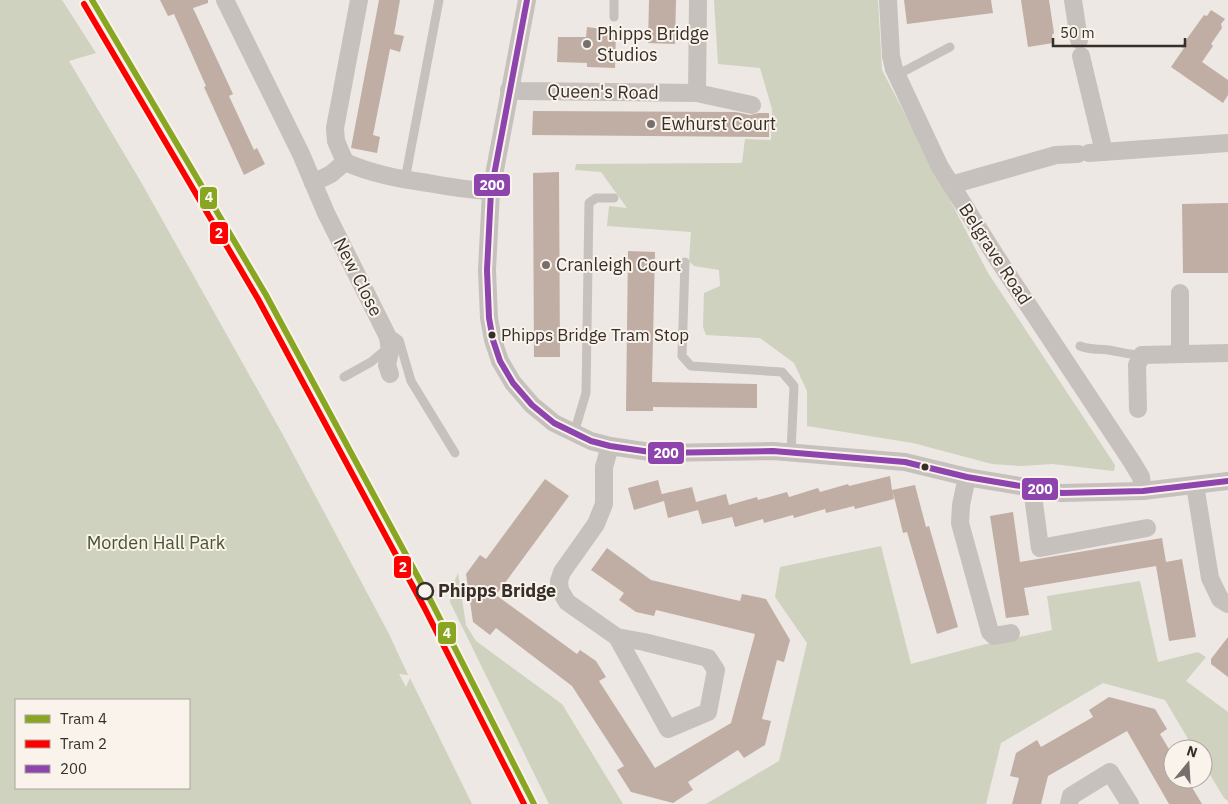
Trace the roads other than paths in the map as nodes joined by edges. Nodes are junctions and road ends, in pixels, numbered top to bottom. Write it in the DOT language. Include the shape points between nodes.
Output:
graph roads {
  1 [pos="225,0"];
  2 [pos="359,0"];
  3 [pos="440,0"];
  4 [pos="527,0"];
  5 [pos="614,0"];
  6 [pos="698,0"];
  7 [pos="888,0"];
  8 [pos="1073,0"];
  9 [pos="614,18"];
  10 [pos="950,47"];
  11 [pos="897,75"];
  12 [pos="508,90"];
  13 [pos="697,93"];
  14 [pos="752,105"];
  15 [pos="1228,143"];
  16 [pos="1090,153"];
  17 [pos="345,162"];
  18 [pos="406,180"];
  19 [pos="313,183"];
  20 [pos="951,185"];
  21 [pos="490,191"];
  22 [pos="614,198"];
  23 [pos="685,262"];
  24 [pos="1180,293"];
  25 [pos="389,342"];
  26 [pos="1080,346"];
  27 [pos="1180,353"];
  28 [pos="1228,353"];
  29 [pos="1142,355"];
  30 [pos="390,374"];
  31 [pos="344,377"];
  32 [pos="1138,409"];
  33 [pos="574,433"];
  34 [pos="610,446"];
  35 [pos="791,452"];
  36 [pos="455,453"];
  37 [pos="967,477"];
  38 [pos="1228,481"];
  39 [pos="1194,485"];
  40 [pos="1032,488"];
  41 [pos="1143,491"];
  42 [pos="1147,528"];
  43 [pos="1228,604"];
  44 [pos="1011,633"];
  45 [pos="617,637"];
  46 [pos="1069,804"];
  47 [pos="1130,804"];
  1 -- 19 [label="street, New Close"];
  2 -- 17 [label="street" via="335,128 336,141"];
  3 -- 18 [label="lane"];
  4 -- 12 [label="street"];
  5 -- 9 [label="lane"];
  6 -- 13 [label="street"];
  7 -- 11 [label="street, Belgrave Road" via="891,56"];
  8 -- 16 [label="street"];
  10 -- 11 [label="lane"];
  11 -- 20 [label="street, Belgrave Road"];
  12 -- 13 [label="street, Queen's Road"];
  12 -- 21 [label="street"];
  13 -- 14 [label="street, Queen's Road"];
  15 -- 16 [label="street"];
  16 -- 20 [label="street" via="1056,155"];
  17 -- 18 [label="street" via="363,170"];
  17 -- 19 [label="street"];
  18 -- 21 [label="street"];
  19 -- 25 [label="street, New Close"];
  20 -- 41 [label="street, Belgrave Road" via="1132,462 1141,477"];
  21 -- 33 [label="street" via="487,270 493,340 513,383 532,405"];
  22 -- 33 [label="lane" via="596,198 589,203 586,393"];
  23 -- 35 [label="lane" via="682,356 691,366 782,372 794,386"];
  24 -- 27 [label="street"];
  25 -- 30 [label="street, New Close" via="387,365"];
  25 -- 31 [label="lane" via="371,362"];
  25 -- 36 [label="lane" via="395,337 399,340 411,381"];
  26 -- 29 [label="lane" via="1090,350 1106,349"];
  27 -- 28 [label="street"];
  27 -- 29 [label="street"];
  29 -- 32 [label="street" via="1137,365"];
  33 -- 34 [label="street"];
  34 -- 35 [label="street" via="657,453"];
  34 -- 45 [label="street" via="604,466 604,504 596,524 559,581 567,602"];
  35 -- 37 [label="street" via="905,462"];
  37 -- 40 [label="street"];
  37 -- 44 [label="street" via="960,524 990,632 994,636"];
  38 -- 39 [label="street"];
  39 -- 41 [label="street"];
  39 -- 43 [label="street" via="1210,578 1220,599"];
  40 -- 41 [label="street" via="1083,493"];
  40 -- 42 [label="street" via="1040,548"];
  45 -- 45 [label="street" via="708,658 716,670 708,712 668,729"];
  46 -- 47 [label="street" via="1071,796 1110,772"];
}
